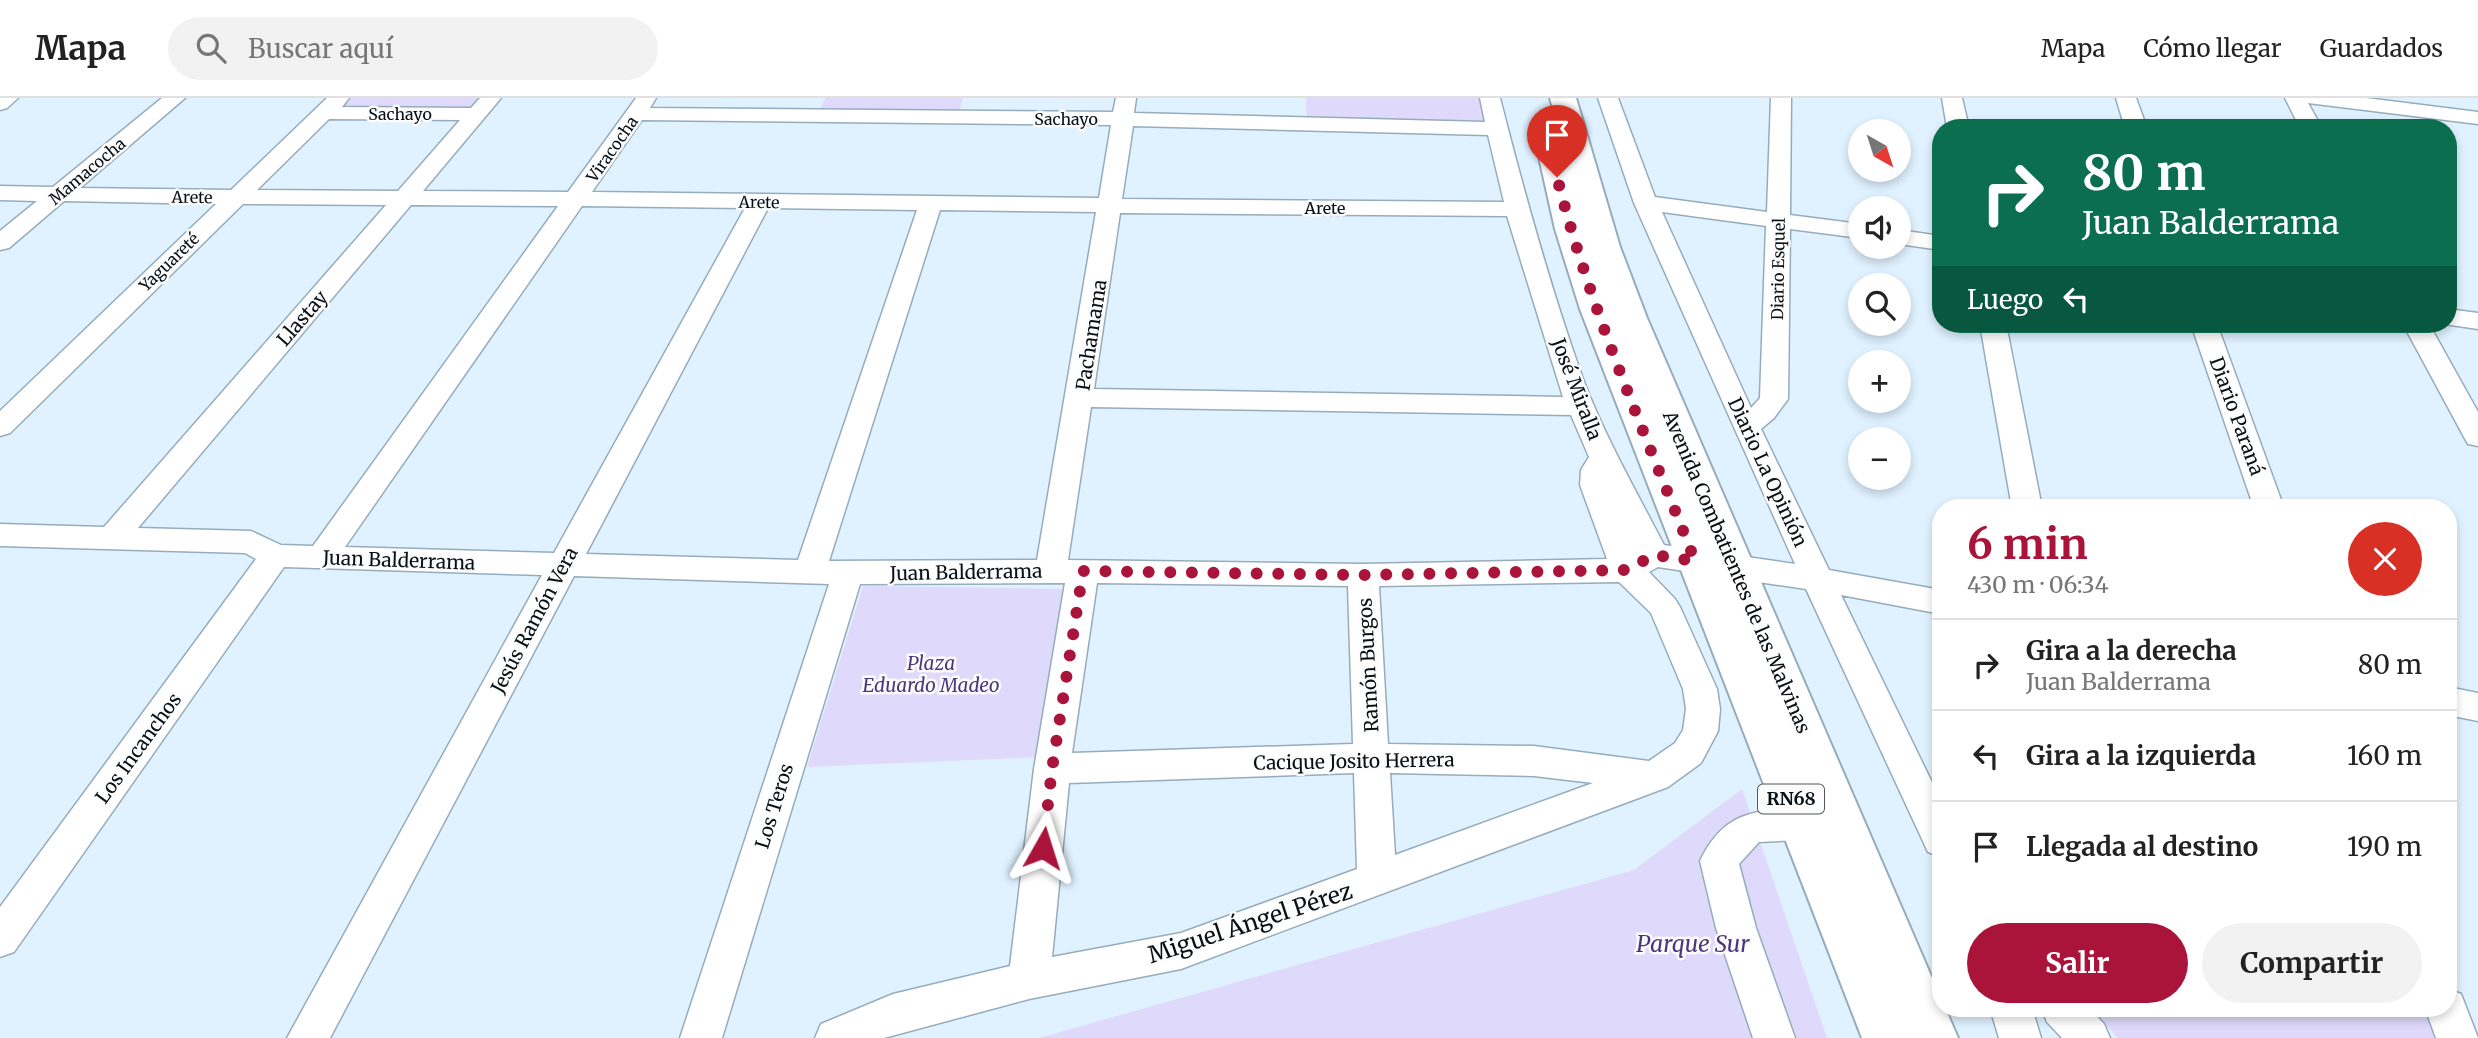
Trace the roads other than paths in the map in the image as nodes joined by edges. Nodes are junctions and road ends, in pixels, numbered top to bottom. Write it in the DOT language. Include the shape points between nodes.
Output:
graph roads {
  1 [pos="8,98"];
  2 [pos="175,98"];
  3 [pos="972,98"];
  4 [pos="1289,98"];
  5 [pos="1490,98"];
  6 [pos="1538,98"];
  7 [pos="1563,98"];
  8 [pos="1608,98"];
  9 [pos="1781,98"];
  10 [pos="1952,98"];
  11 [pos="2126,98"];
  12 [pos="2295,98"];
  13 [pos="2314,98"];
  14 [pos="2466,98"];
  15 [pos="0,104"];
  16 [pos="331,106"];
  17 [pos="484,106"];
  18 [pos="641,106"];
  19 [pos="812,108"];
  20 [pos="1125,108"];
  21 [pos="2478,117"];
  22 [pos="966,119"];
  23 [pos="1956,119"];
  24 [pos="2134,119"];
  25 [pos="2306,119"];
  26 [pos="1288,122"];
  27 [pos="1497,129"];
  28 [pos="0,193"];
  29 [pos="59,194"];
  30 [pos="234,198"];
  31 [pos="577,199"];
  32 [pos="404,200"];
  33 [pos="760,202"];
  34 [pos="1646,203"];
  35 [pos="930,205"];
  36 [pos="1111,208"];
  37 [pos="1517,209"];
  38 [pos="1779,220"];
  39 [pos="1848,230"];
  40 [pos="1911,239"];
  41 [pos="1932,242"];
  42 [pos="0,243"];
  43 [pos="2457,318"];
  44 [pos="2478,321"];
  45 [pos="1995,333"];
  46 [pos="2207,333"];
  47 [pos="2421,333"];
  48 [pos="1081,398"];
  49 [pos="1583,406"];
  50 [pos="0,427"];
  51 [pos="1746,427"];
  52 [pos="2478,437"];
  53 [pos="2025,499"];
  54 [pos="2266,499"];
  55 [pos="0,535"];
  56 [pos="112,538"];
  57 [pos="275,556"];
  58 [pos="321,558"];
  59 [pos="1678,563"];
  60 [pos="563,566"];
  61 [pos="810,571"];
  62 [pos="1067,571"];
  63 [pos="848,573"];
  64 [pos="1363,575"];
  65 [pos="1817,579"];
  66 [pos="1932,599"];
  67 [pos="2457,703"];
  68 [pos="2478,707"];
  69 [pos="1373,758"];
  70 [pos="1052,769"];
  71 [pos="1655,776"];
  72 [pos="1931,803"];
  73 [pos="1801,824"];
  74 [pos="1377,880"];
  75 [pos="0,939"];
  76 [pos="1029,980"];
  77 [pos="2014,1017"];
  78 [pos="2070,1017"];
  79 [pos="2449,1017"];
  80 [pos="308,1038"];
  81 [pos="701,1038"];
  82 [pos="836,1038"];
  83 [pos="1774,1038"];
  84 [pos="1888,1038"];
  85 [pos="1932,1038"];
  86 [pos="2020,1038"];
  87 [pos="2089,1038"];
  88 [pos="2457,1038"];
  1 -- 15 [label="street"];
  2 -- 29 [label="street, Mamacocha"];
  3 -- 22 [label="street"];
  4 -- 26 [label="street"];
  5 -- 27 [label="street, José Miralla"];
  6 -- 59 [label="main road, Avenida Combatientes de las Malvinas / RN68" via="1582,269"];
  7 -- 59 [label="main road, Avenida Combatientes de las Malvinas / RN68" via="1605,247 1631,318"];
  8 -- 34 [label="street, Diario La Opinión"];
  9 -- 38 [label="street, Diario Esquel"];
  10 -- 23 [label="street"];
  11 -- 24 [label="street"];
  12 -- 25 [label="street"];
  13 -- 21 [label="street"];
  14 -- 21 [label="street"];
  16 -- 17 [label="street, Sachayo"];
  16 -- 30 [label="street, Yaguareté"];
  17 -- 32 [label="street, Llastay"];
  18 -- 19 [label="street, Sachayo"];
  18 -- 31 [label="street, Viracocha"];
  19 -- 22 [label="street, Sachayo"];
  20 -- 22 [label="street, Sachayo"];
  20 -- 26 [label="street, Sachayo"];
  20 -- 36 [label="street, Pachamama"];
  26 -- 27 [label="street, Sachayo"];
  27 -- 37 [label="street, José Miralla"];
  28 -- 29 [label="street, Arete"];
  29 -- 30 [label="street, Arete"];
  29 -- 42 [label="street, Mamacocha"];
  30 -- 32 [label="street, Arete"];
  30 -- 50 [label="street, Yaguareté"];
  31 -- 32 [label="street, Arete"];
  31 -- 33 [label="street, Arete"];
  31 -- 58 [label="street, Viracocha"];
  32 -- 56 [label="street, Llastay"];
  33 -- 35 [label="street, Arete"];
  33 -- 60 [label="street, Jesús Ramón Vera"];
  34 -- 38 [label="street"];
  34 -- 51 [label="street, Diario La Opinión"];
  35 -- 36 [label="street, Arete"];
  35 -- 61 [label="street"];
  36 -- 37 [label="street, Arete"];
  36 -- 48 [label="street, Pachamama"];
  37 -- 49 [label="street, José Miralla" via="1570,380"];
  38 -- 39 [label="street"];
  38 -- 51 [label="street, Diario Esquel" via="1774,399"];
  40 -- 41 [label="street"];
  43 -- 44 [label="street"];
  45 -- 53 [label="street"];
  46 -- 54 [label="street, Diario Paraná"];
  47 -- 52 [label="street"];
  48 -- 49 [label="street"];
  48 -- 62 [label="street, Pachamama"];
  49 -- 59 [label="street, José Miralla" via="1603,457 1595,485"];
  51 -- 65 [label="street, Diario La Opinión"];
  55 -- 56 [label="street"];
  56 -- 57 [label="street" via="251,542"];
  57 -- 58 [label="street, Juan Balderrama"];
  57 -- 75 [label="street, Los Incanchos"];
  58 -- 60 [label="street, Juan Balderrama"];
  59 -- 64 [label="street, Juan Balderrama"];
  59 -- 65 [label="street, Juan Balderrama"];
  59 -- 71 [label="street, José Miralla" via="1664,607 1700,689 1703,709 1700,732 1688,753"];
  59 -- 73 [label="main road, Avenida Combatientes de las Malvinas / RN68"];
  59 -- 85 [label="main road, Avenida Combatientes de las Malvinas / RN68"];
  60 -- 61 [label="street, Juan Balderrama"];
  60 -- 80 [label="street, Jesús Ramón Vera"];
  61 -- 63 [label="street, Juan Balderrama"];
  62 -- 63 [label="street, Juan Balderrama"];
  62 -- 64 [label="street, Juan Balderrama"];
  62 -- 70 [label="street, Pachamama"];
  63 -- 81 [label="street, Los Teros"];
  64 -- 69 [label="street, Ramón Burgos"];
  65 -- 66 [label="street, Juan Balderrama"];
  65 -- 72 [label="street, Diario La Opinión"];
  67 -- 68 [label="street"];
  69 -- 70 [label="street, Cacique Josito Herrera"];
  69 -- 71 [label="street, Cacique Josito Herrera" via="1534,761"];
  69 -- 74 [label="street, Ramón Burgos"];
  70 -- 76 [label="street, Pachamama"];
  71 -- 74 [label="street, Miguel Ángel Pérez"];
  73 -- 83 [label="street" via="1747,828 1719,861 1736,929"];
  73 -- 84 [label="main road, Avenida Combatientes de las Malvinas / RN68"];
  74 -- 76 [label="street, Miguel Ángel Pérez" via="1181,951"];
  76 -- 82 [label="street, Miguel Ángel Pérez" via="893,1014"];
  77 -- 86 [label="street"];
  78 -- 87 [label="street"];
  79 -- 88 [label="street"];
}
